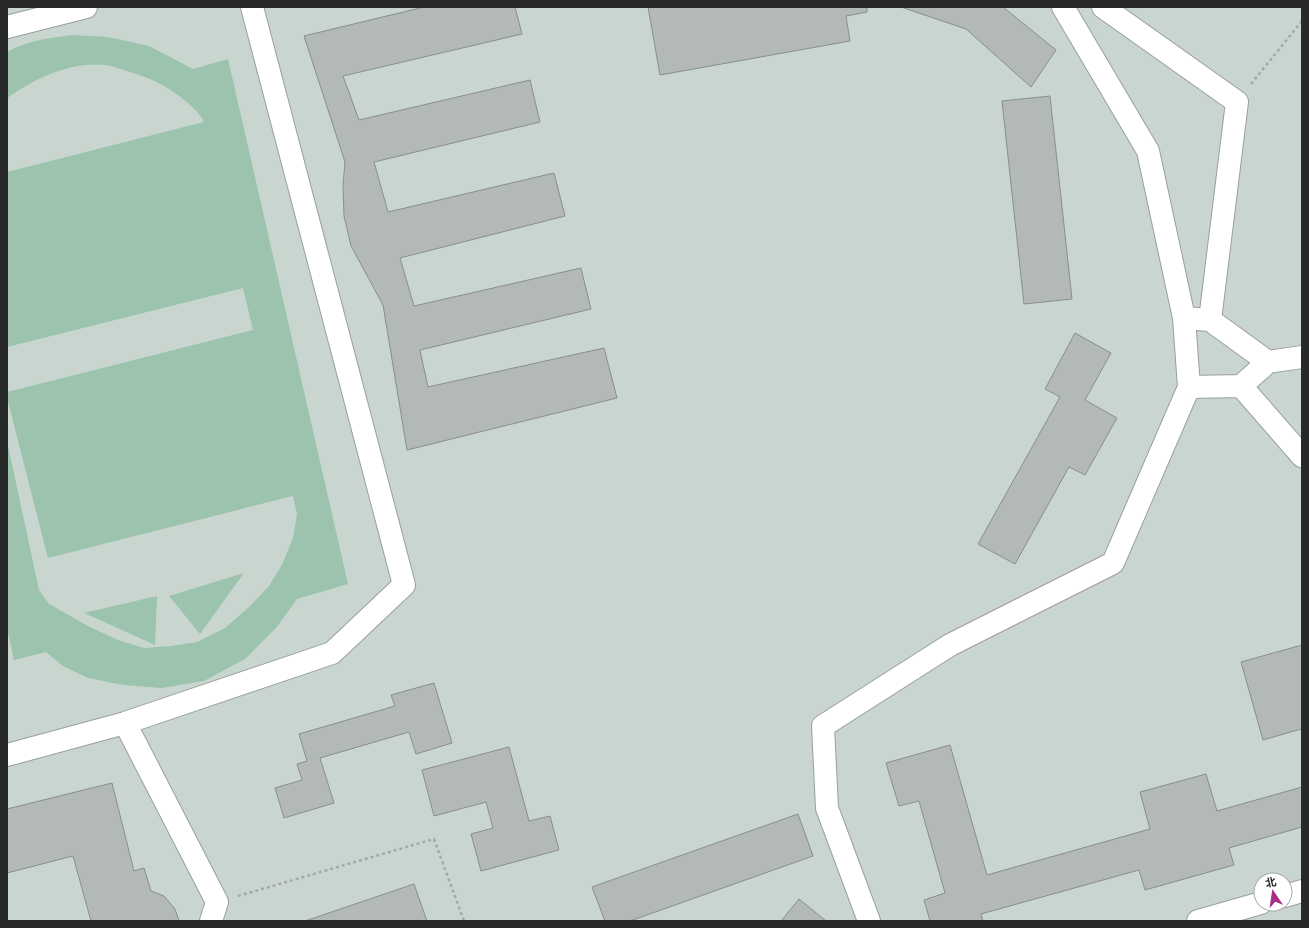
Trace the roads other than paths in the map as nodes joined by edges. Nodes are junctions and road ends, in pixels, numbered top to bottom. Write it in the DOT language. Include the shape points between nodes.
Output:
graph roads {
  1 [pos="86,7"];
  2 [pos="252,7"];
  3 [pos="1063,7"];
  4 [pos="1103,7"];
  5 [pos="7,27"];
  6 [pos="1184,318"];
  7 [pos="1210,320"];
  8 [pos="1302,357"];
  9 [pos="1268,362"];
  10 [pos="1241,386"];
  11 [pos="1189,387"];
  12 [pos="1302,456"];
  13 [pos="125,723"];
  14 [pos="7,755"];
  15 [pos="1253,905"];
  16 [pos="214,912"];
  17 [pos="869,921"];
  18 [pos="1200,921"];
  1 -- 5 [label="lane"];
  2 -- 13 [label="lane" via="404,585 332,653"];
  3 -- 6 [label="lane" via="1148,151"];
  4 -- 7 [label="lane" via="1237,102"];
  6 -- 7 [label="lane"];
  6 -- 11 [label="lane"];
  7 -- 9 [label="lane"];
  8 -- 9 [label="lane"];
  9 -- 10 [label="lane"];
  10 -- 11 [label="lane"];
  10 -- 12 [label="lane"];
  11 -- 17 [label="lane" via="1114,563 950,645 823,726 827,808"];
  13 -- 14 [label="lane"];
  13 -- 16 [label="lane"];
  15 -- 18 [label="lane"];
}
